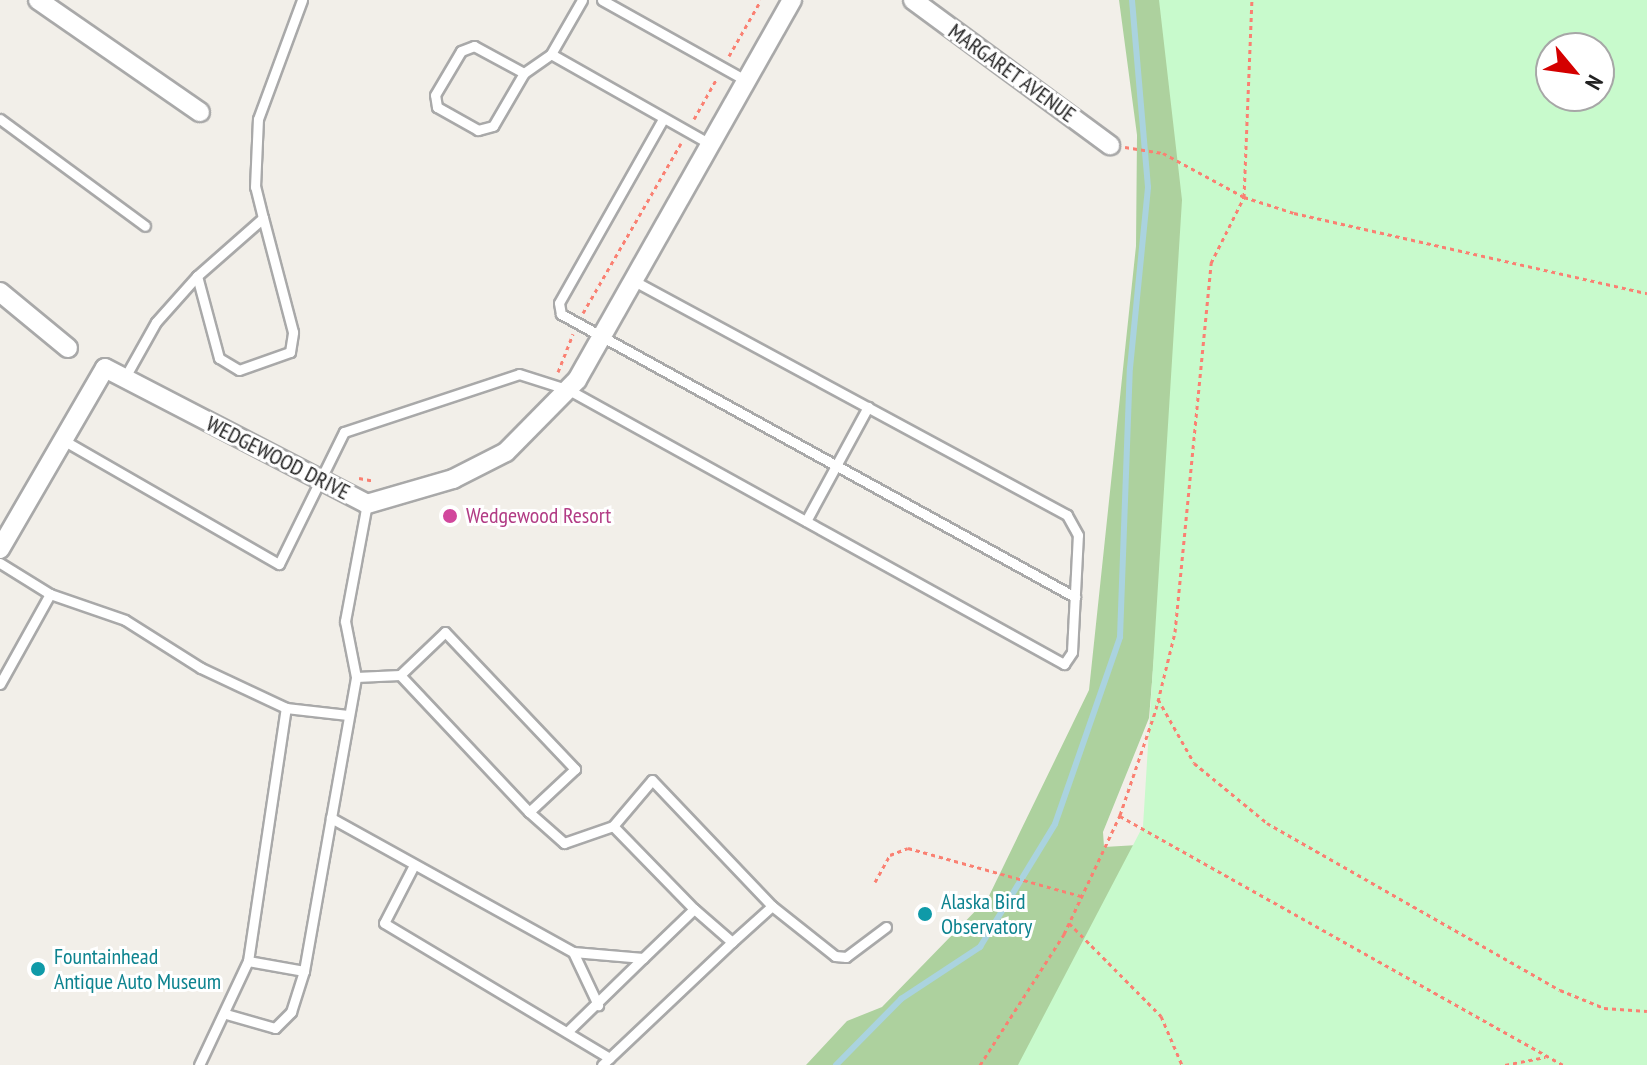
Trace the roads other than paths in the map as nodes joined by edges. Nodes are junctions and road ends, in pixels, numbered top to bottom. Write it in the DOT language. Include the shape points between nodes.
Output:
graph roads {
  1 [pos="38,0"];
  2 [pos="302,0"];
  3 [pos="582,0"];
  4 [pos="602,0"];
  5 [pos="792,0"];
  6 [pos="913,0"];
  7 [pos="551,54"];
  8 [pos="524,73"];
  9 [pos="747,81"];
  10 [pos="200,112"];
  11 [pos="0,119"];
  12 [pos="663,119"];
  13 [pos="711,145"];
  14 [pos="1118,146"];
  15 [pos="263,218"];
  16 [pos="145,226"];
  17 [pos="197,276"];
  18 [pos="635,281"];
  19 [pos="0,292"];
  20 [pos="602,339"];
  21 [pos="68,348"];
  22 [pos="124,379"];
  23 [pos="569,390"];
  24 [pos="868,407"];
  25 [pos="63,440"];
  26 [pos="836,464"];
  27 [pos="326,477"];
  28 [pos="367,504"];
  29 [pos="806,521"];
  30 [pos="0,549"];
  31 [pos="0,563"];
  32 [pos="50,594"];
  33 [pos="1075,597"];
  34 [pos="400,675"];
  35 [pos="356,677"];
  36 [pos="0,684"];
  37 [pos="286,708"];
  38 [pos="348,715"];
  39 [pos="529,812"];
  40 [pos="331,818"];
  41 [pos="613,826"];
  42 [pos="414,865"];
  43 [pos="772,906"];
  44 [pos="694,909"];
  45 [pos="886,927"];
  46 [pos="732,942"];
  47 [pos="573,952"];
  48 [pos="643,958"];
  49 [pos="248,961"];
  50 [pos="304,971"];
  51 [pos="598,1005"];
  52 [pos="226,1014"];
  53 [pos="567,1032"];
  54 [pos="606,1061"];
  55 [pos="199,1065"];
  1 -- 10 [label="street"];
  2 -- 15 [label="lane" via="258,119 255,187"];
  3 -- 7 [label="lane"];
  4 -- 9 [label="lane"];
  5 -- 9 [label="street, WEDGEWOOD DRIVE"];
  6 -- 14 [label="street, MARGARET AVENUE"];
  7 -- 8 [label="lane"];
  7 -- 12 [label="lane"];
  8 -- 8 [label="lane" via="474,46 461,51 435,95 437,107 478,130 493,126"];
  9 -- 13 [label="street, WEDGEWOOD DRIVE"];
  11 -- 16 [label="lane"];
  12 -- 13 [label="lane"];
  12 -- 20 [label="lane" via="559,303 561,314"];
  13 -- 18 [label="street, WEDGEWOOD DRIVE"];
  15 -- 17 [label="lane"];
  15 -- 17 [label="lane" via="293,332 290,352 239,370 219,358"];
  17 -- 22 [label="lane" via="156,322"];
  18 -- 20 [label="street, WEDGEWOOD DRIVE"];
  18 -- 24 [label="lane"];
  19 -- 21 [label="street"];
  20 -- 23 [label="street, WEDGEWOOD DRIVE"];
  20 -- 26 [label="lane"];
  22 -- 25 [label="street" via="105,368"];
  22 -- 27 [label="street, WEDGEWOOD DRIVE"];
  23 -- 27 [label="lane" via="519,374 344,432"];
  23 -- 28 [label="street, WEDGEWOOD DRIVE" via="506,452 453,479"];
  23 -- 29 [label="lane"];
  24 -- 26 [label="lane"];
  24 -- 33 [label="lane" via="1067,515 1078,535"];
  25 -- 27 [label="lane" via="279,564"];
  25 -- 30 [label="street"];
  26 -- 29 [label="lane"];
  26 -- 33 [label="lane"];
  27 -- 28 [label="street, WEDGEWOOD DRIVE"];
  28 -- 35 [label="lane" via="345,621"];
  29 -- 33 [label="lane" via="1064,664 1072,652"];
  31 -- 32 [label="lane"];
  32 -- 36 [label="lane"];
  32 -- 37 [label="lane" via="125,620 201,668"];
  34 -- 35 [label="lane"];
  34 -- 39 [label="lane"];
  34 -- 39 [label="lane" via="445,632 575,769"];
  35 -- 38 [label="lane"];
  37 -- 38 [label="lane"];
  37 -- 49 [label="lane"];
  38 -- 40 [label="lane"];
  39 -- 41 [label="lane" via="564,843"];
  40 -- 42 [label="lane"];
  40 -- 50 [label="lane"];
  41 -- 43 [label="lane" via="652,780"];
  41 -- 44 [label="lane"];
  42 -- 47 [label="lane"];
  42 -- 53 [label="lane" via="384,923"];
  43 -- 45 [label="lane" via="835,956 846,957"];
  43 -- 46 [label="lane"];
  44 -- 46 [label="lane"];
  44 -- 48 [label="lane"];
  46 -- 54 [label="lane"];
  47 -- 48 [label="lane"];
  47 -- 51 [label="lane"];
  48 -- 51 [label="lane"];
  49 -- 50 [label="lane"];
  49 -- 52 [label="lane"];
  50 -- 52 [label="lane" via="291,1012 275,1028"];
  51 -- 53 [label="lane"];
  52 -- 55 [label="lane"];
  53 -- 54 [label="lane"];
}
